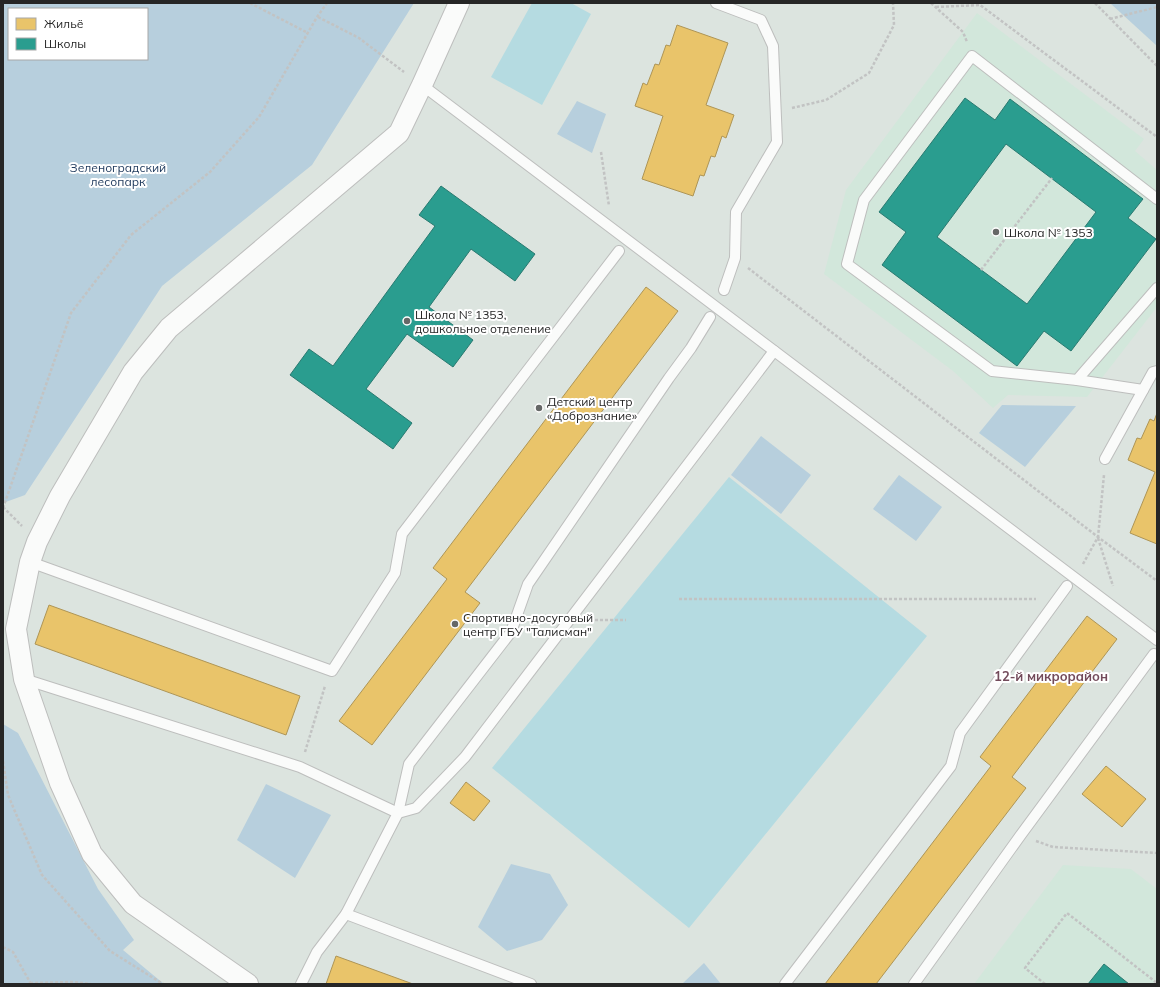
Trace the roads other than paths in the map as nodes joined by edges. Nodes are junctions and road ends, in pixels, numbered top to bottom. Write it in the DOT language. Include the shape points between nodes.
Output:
graph roads {
  1 [pos="459,3"];
  2 [pos="716,3"];
  3 [pos="422,85"];
  4 [pos="1157,199"];
  5 [pos="619,251"];
  6 [pos="1157,288"];
  7 [pos="724,290"];
  8 [pos="710,317"];
  9 [pos="774,351"];
  10 [pos="1157,371"];
  11 [pos="1077,380"];
  12 [pos="1143,390"];
  13 [pos="1105,459"];
  14 [pos="30,562"];
  15 [pos="1067,586"];
  16 [pos="1157,640"];
  17 [pos="1154,654"];
  18 [pos="24,679"];
  19 [pos="398,813"];
  20 [pos="346,914"];
  21 [pos="248,984"];
  22 [pos="301,984"];
  23 [pos="531,984"];
  24 [pos="785,984"];
  25 [pos="914,984"];
  1 -- 3 [label="street"];
  2 -- 7 [label="lane" via="761,20 773,46 777,142 736,212 735,258"];
  3 -- 9 [label="lane"];
  3 -- 14 [label="street" via="399,133 169,328 133,372 60,496"];
  4 -- 11 [label="lane" via="972,56 864,200 847,264 992,372"];
  5 -- 14 [label="lane" via="402,534 395,573 332,671"];
  6 -- 11 [label="lane"];
  8 -- 19 [label="lane" via="528,584 511,632 409,764"];
  9 -- 16 [label="lane"];
  9 -- 19 [label="lane" via="465,757 416,808"];
  10 -- 12 [label="lane" via="1153,372"];
  11 -- 12 [label="lane"];
  12 -- 13 [label="lane"];
  14 -- 18 [label="street" via="16,628"];
  15 -- 24 [label="lane" via="960,733 951,766"];
  17 -- 25 [label="lane"];
  18 -- 19 [label="lane" via="300,767"];
  18 -- 21 [label="street" via="60,783 92,854 133,904"];
  19 -- 20 [label="lane"];
  20 -- 22 [label="lane" via="317,952"];
  20 -- 23 [label="lane"];
}
